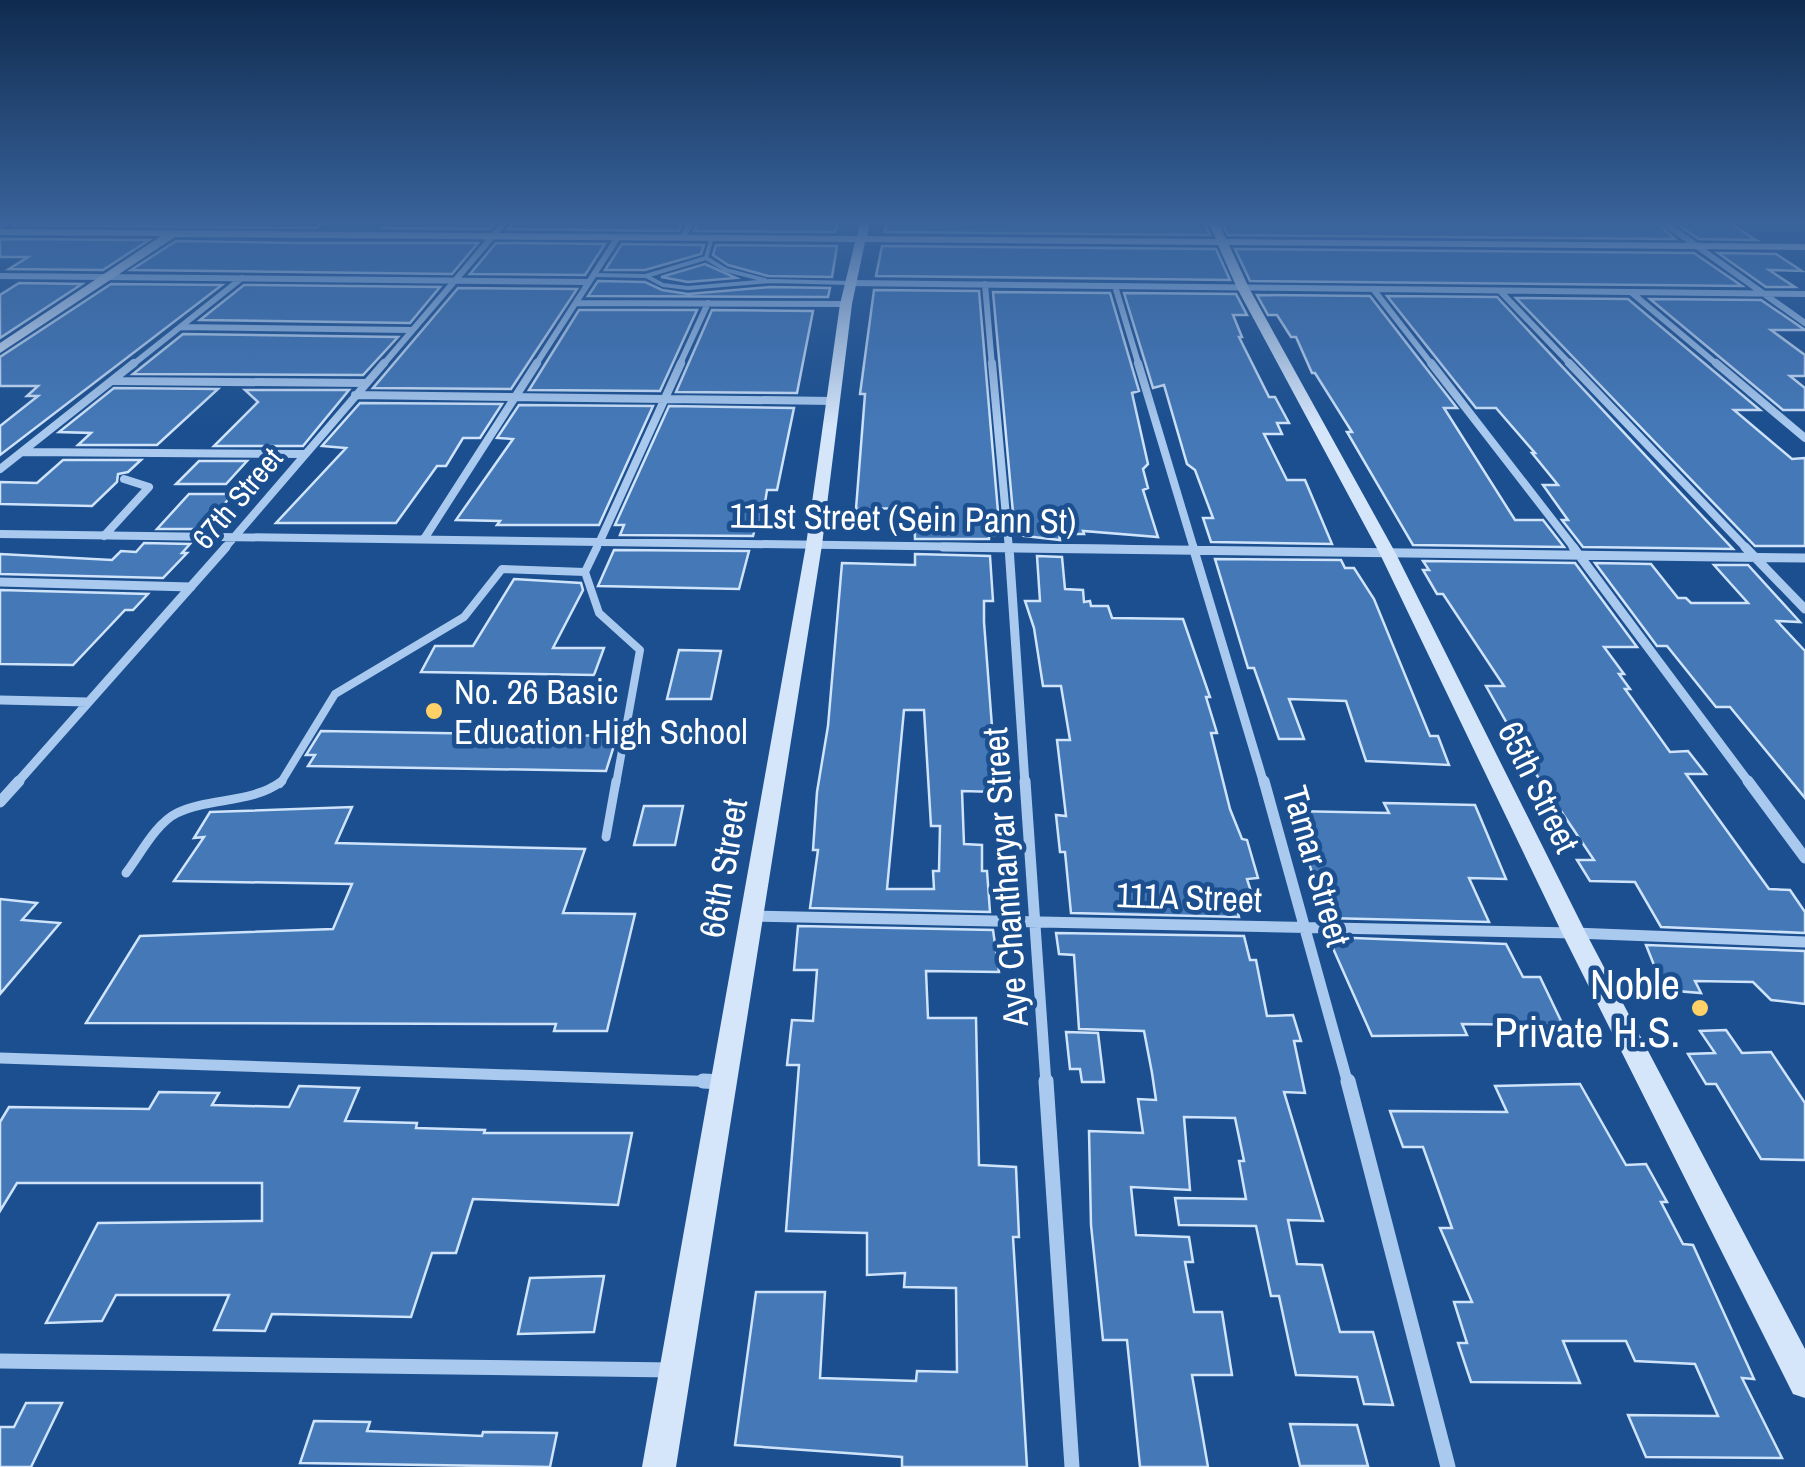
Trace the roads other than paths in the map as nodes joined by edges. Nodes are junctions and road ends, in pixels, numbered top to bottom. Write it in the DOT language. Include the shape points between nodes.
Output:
graph roads {
  1 [pos="87,290"];
  2 [pos="226,290"];
  3 [pos="445,290"];
  4 [pos="584,290"];
  5 [pos="830,290"];
  6 [pos="887,290"];
  7 [pos="987,290"];
  8 [pos="1116,290"];
  9 [pos="1244,290"];
  10 [pos="1373,290"];
  11 [pos="1500,290"];
  12 [pos="1530,290"];
  13 [pos="1759,290"];
  14 [pos="1631,292"];
  15 [pos="848,293"];
  16 [pos="1763,293"];
  17 [pos="1805,294"];
  18 [pos="576,303"];
  19 [pos="708,303"];
  20 [pos="1805,324"];
  21 [pos="180,327"];
  22 [pos="411,330"];
  23 [pos="0,349"];
  24 [pos="112,381"];
  25 [pos="365,384"];
  26 [pos="355,394"];
  27 [pos="516,397"];
  28 [pos="667,399"];
  29 [pos="833,401"];
  30 [pos="1805,438"];
  31 [pos="22,452"];
  32 [pos="304,454"];
  33 [pos="0,469"];
  34 [pos="124,478"];
  35 [pos="0,534"];
  36 [pos="104,536"];
  37 [pos="234,538"];
  38 [pos="424,539"];
  39 [pos="600,542"];
  40 [pos="814,544"];
  41 [pos="1009,547"];
  42 [pos="1195,550"];
  43 [pos="1386,552"];
  44 [pos="1580,555"];
  45 [pos="1755,557"];
  46 [pos="1805,558"];
  47 [pos="584,572"];
  48 [pos="0,582"];
  49 [pos="191,586"];
  50 [pos="1805,609"];
  51 [pos="0,700"];
  52 [pos="88,702"];
  53 [pos="0,802"];
  54 [pos="606,837"];
  55 [pos="1805,858"];
  56 [pos="126,873"];
  57 [pos="750,916"];
  58 [pos="1036,920"];
  59 [pos="1308,929"];
  60 [pos="1574,932"];
  61 [pos="1805,942"];
  62 [pos="0,1058"];
  63 [pos="723,1082"];
  64 [pos="0,1362"];
  65 [pos="674,1370"];
  66 [pos="1805,1382"];
  67 [pos="659,1467"];
  68 [pos="1072,1467"];
  69 [pos="1448,1467"];
  1 -- 23 [label="street"];
  2 -- 21 [label="street"];
  3 -- 22 [label="street, 67th Street"];
  4 -- 18 [label="street"];
  5 -- 15 [label="lane"];
  6 -- 15 [label="street"];
  7 -- 41 [label="street, Aye Chantharyar Street"];
  8 -- 42 [label="street, Tamar Street"];
  9 -- 43 [label="street, 65th Street"];
  10 -- 44 [label="street"];
  11 -- 45 [label="street"];
  12 -- 14 [label="street"];
  13 -- 16 [label="street"];
  14 -- 16 [label="street"];
  14 -- 30 [label="street"];
  15 -- 19 [label="street"];
  15 -- 29 [label="street, 66th Street"];
  16 -- 17 [label="street"];
  16 -- 20 [label="street"];
  18 -- 19 [label="street"];
  18 -- 27 [label="street"];
  19 -- 28 [label="street"];
  21 -- 22 [label="street"];
  21 -- 24 [label="street"];
  22 -- 25 [label="street, 67th Street"];
  24 -- 25 [label="street"];
  24 -- 31 [label="street"];
  25 -- 26 [label="street, 67th Street"];
  26 -- 27 [label="street"];
  26 -- 32 [label="street, 67th Street"];
  27 -- 28 [label="street"];
  27 -- 38 [label="street"];
  28 -- 29 [label="street"];
  28 -- 39 [label="street"];
  29 -- 40 [label="street, 66th Street"];
  31 -- 32 [label="street"];
  31 -- 33 [label="street"];
  32 -- 37 [label="street, 67th Street"];
  34 -- 36 [label="street" via="149,487"];
  35 -- 36 [label="street, 111st Street (Sein Pann St)"];
  36 -- 37 [label="street, 111st Street (Sein Pann St)"];
  37 -- 38 [label="street, 111st Street (Sein Pann St)"];
  37 -- 49 [label="street, 67th Street"];
  38 -- 39 [label="street, 111st Street (Sein Pann St)"];
  39 -- 40 [label="street, 111st Street (Sein Pann St)"];
  39 -- 47 [label="lane"];
  40 -- 41 [label="street, 111st Street (Sein Pann St)"];
  40 -- 57 [label="street, 66th Street"];
  41 -- 42 [label="street, 111st Street (Sein Pann St)"];
  41 -- 58 [label="street, Aye Chantharyar Street"];
  42 -- 43 [label="street, 111st Street (Sein Pann St)"];
  42 -- 59 [label="street, Tamar Street"];
  43 -- 44 [label="street, 111st Street (Sein Pann St)"];
  43 -- 60 [label="street, 65th Street"];
  44 -- 45 [label="street, 111st Street (Sein Pann St)"];
  44 -- 55 [label="street"];
  45 -- 46 [label="street, 111st Street (Sein Pann St)"];
  45 -- 50 [label="street"];
  47 -- 54 [label="lane" via="600,612 640,650"];
  47 -- 56 [label="lane" via="502,569 464,617 335,694 281,783 177,813"];
  48 -- 49 [label="street"];
  49 -- 52 [label="street, 67th Street"];
  51 -- 52 [label="street"];
  52 -- 53 [label="street, 67th Street"];
  57 -- 58 [label="street, 111A Street"];
  57 -- 63 [label="street, 66th Street"];
  58 -- 59 [label="street, 111A Street"];
  58 -- 68 [label="street, Aye Chantharyar Street"];
  59 -- 60 [label="street, 111A Street"];
  59 -- 69 [label="street, Tamar Street"];
  60 -- 61 [label="street, 111A Street"];
  60 -- 66 [label="street, 65th Street"];
  62 -- 63 [label="street"];
  63 -- 65 [label="street, 66th Street"];
  64 -- 65 [label="street"];
  65 -- 67 [label="street, 66th Street"];
}
